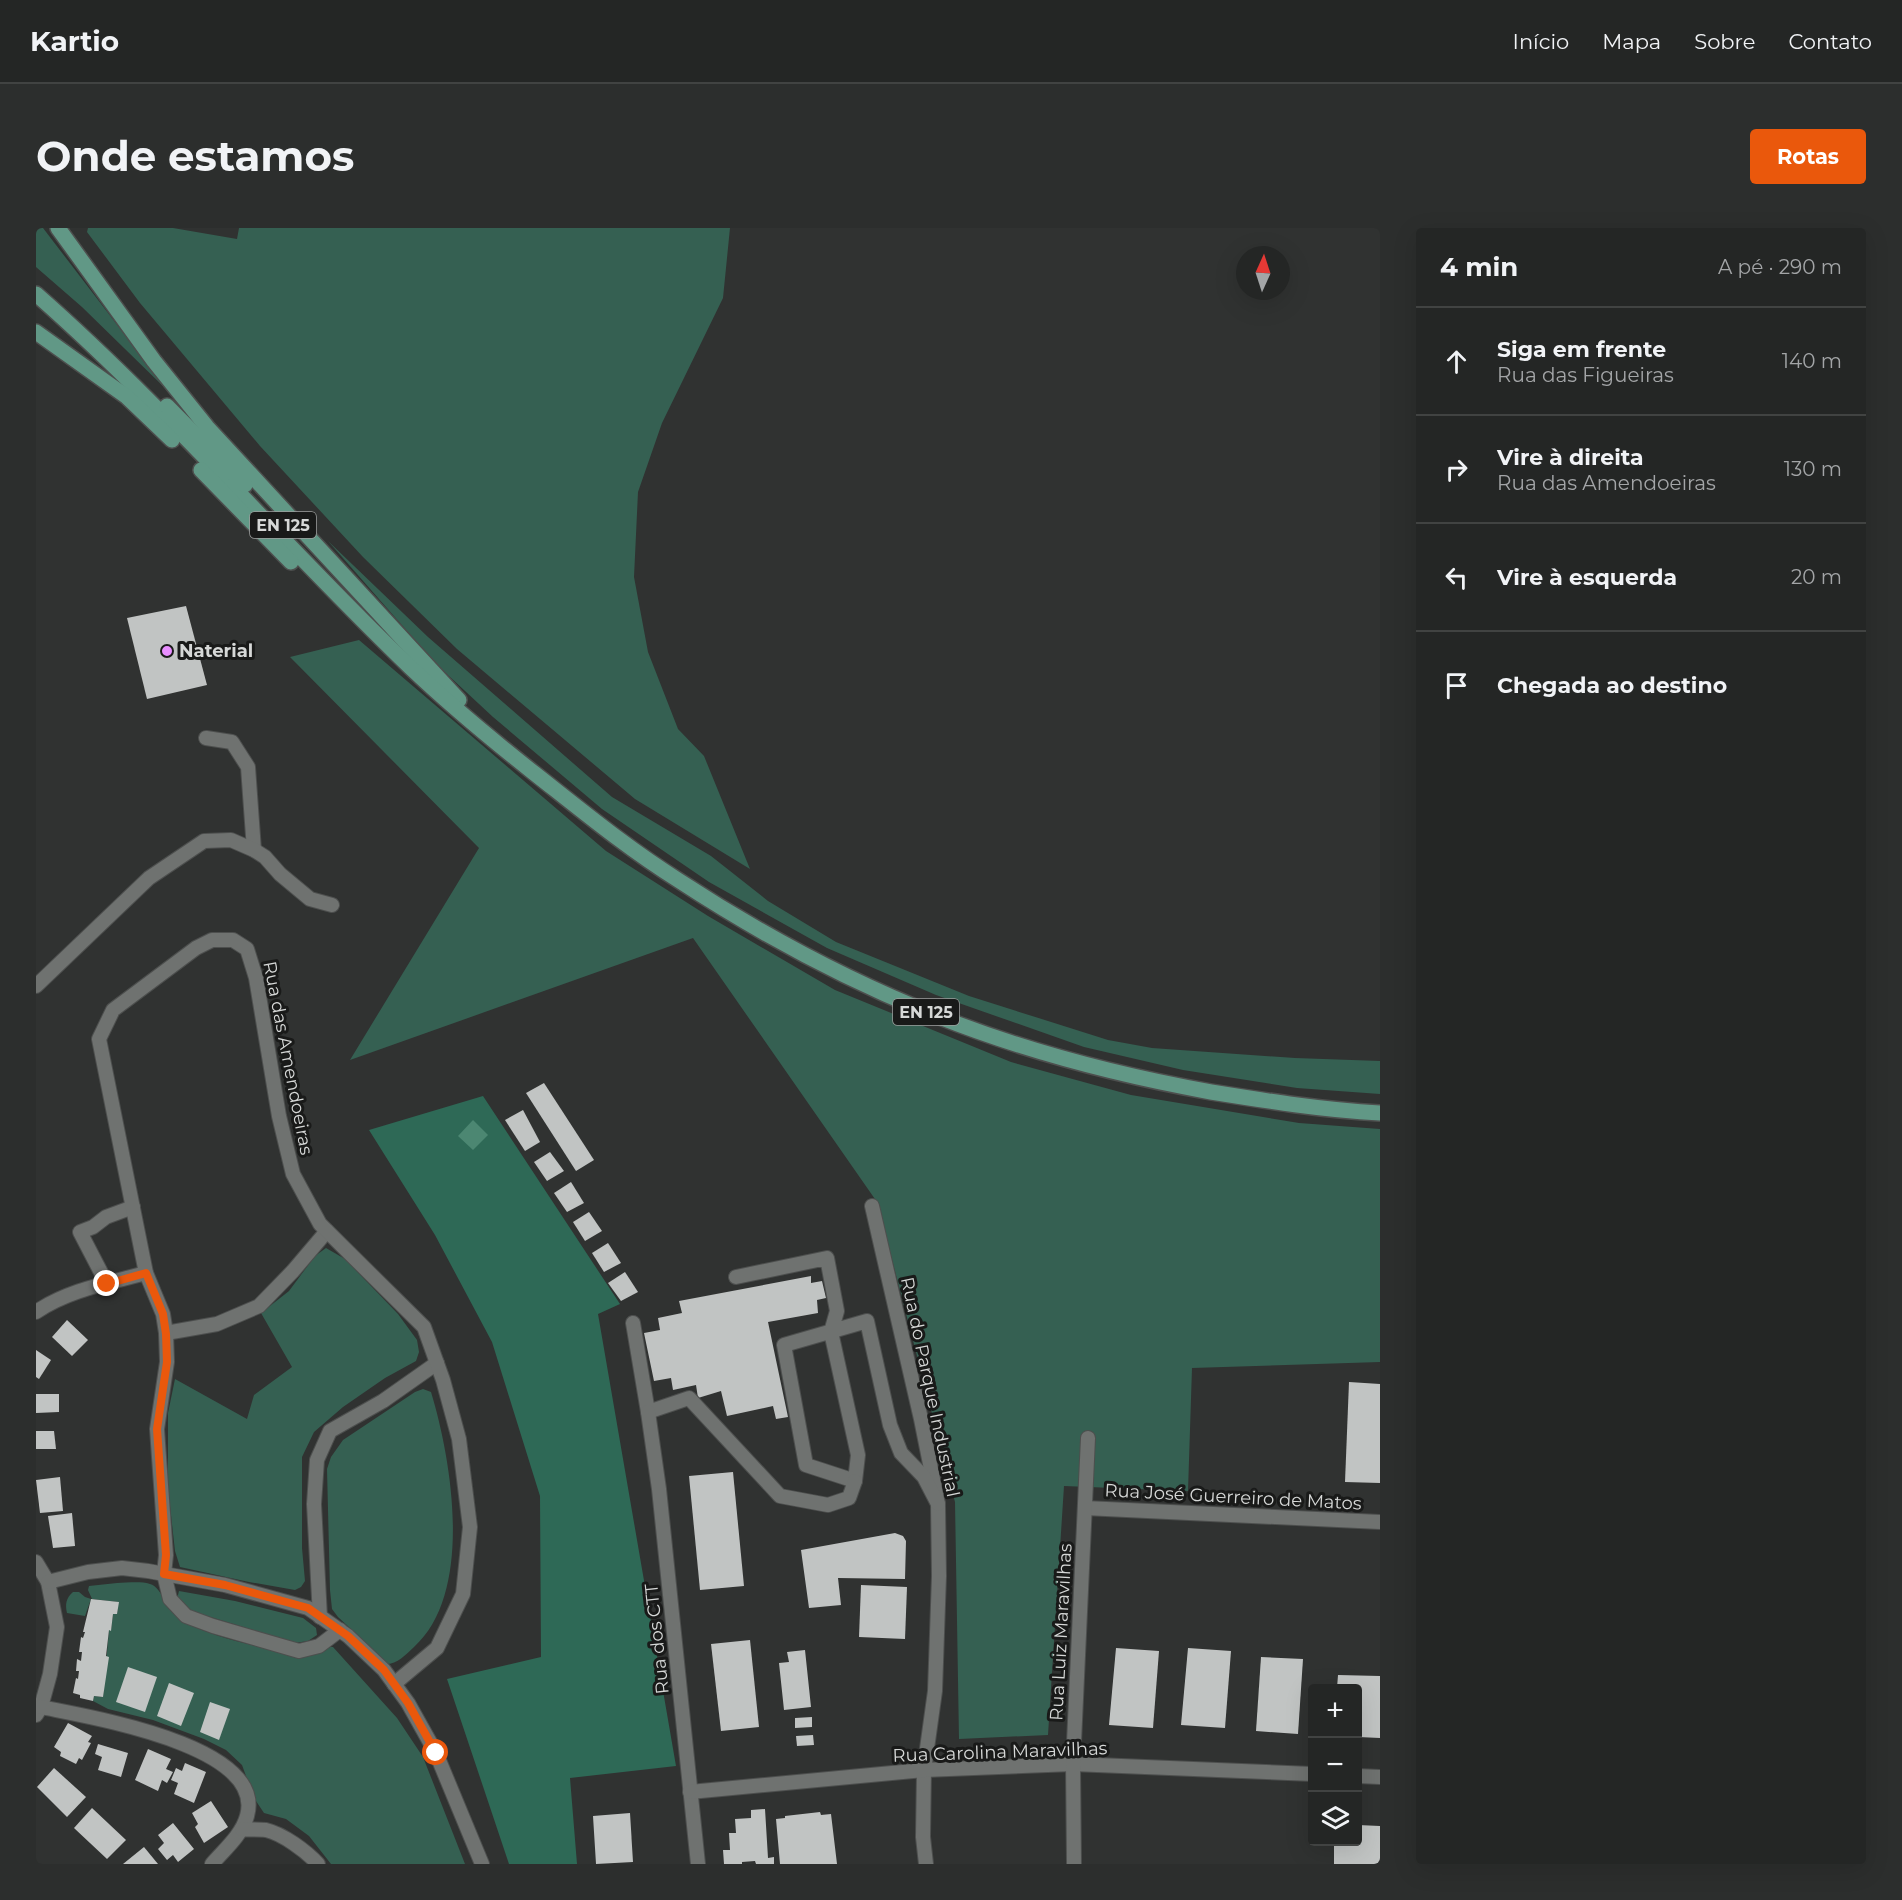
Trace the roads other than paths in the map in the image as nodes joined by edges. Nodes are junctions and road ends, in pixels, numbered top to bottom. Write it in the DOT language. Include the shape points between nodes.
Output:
graph roads {
  1 [pos="58,228"];
  2 [pos="36,282"];
  3 [pos="36,294"];
  4 [pos="36,332"];
  5 [pos="470,718"];
  6 [pos="206,738"];
  7 [pos="254,850"];
  8 [pos="332,905"];
  9 [pos="36,986"];
  10 [pos="1380,1113"];
  11 [pos="872,1206"];
  12 [pos="133,1207"];
  13 [pos="327,1232"];
  14 [pos="146,1273"];
  15 [pos="736,1276"];
  16 [pos="107,1284"];
  17 [pos="36,1312"];
  18 [pos="633,1323"];
  19 [pos="831,1332"];
  20 [pos="166,1334"];
  21 [pos="437,1363"];
  22 [pos="648,1412"];
  23 [pos="1088,1438"];
  24 [pos="855,1481"];
  25 [pos="938,1504"];
  26 [pos="1085,1508"];
  27 [pos="1380,1522"];
  28 [pos="36,1562"];
  29 [pos="164,1574"];
  30 [pos="48,1582"];
  31 [pos="320,1617"];
  32 [pos="340,1630"];
  33 [pos="394,1684"];
  34 [pos="39,1711"];
  35 [pos="1073,1764"];
  36 [pos="924,1770"];
  37 [pos="1308,1774"];
  38 [pos="1362,1776"];
  39 [pos="1380,1777"];
  40 [pos="690,1792"];
  41 [pos="242,1829"];
  42 [pos="212,1864"];
  43 [pos="318,1864"];
  44 [pos="482,1864"];
  45 [pos="698,1864"];
  46 [pos="926,1864"];
  47 [pos="1074,1864"];
  1 -- 5 [label="main road" via="147,352 207,427"];
  2 -- 5 [label="main road, EN 125" via="213,452"];
  3 -- 5 [label="main road, EN 125" via="112,364 365,623"];
  4 -- 5 [label="main road" via="127,397 308,579"];
  5 -- 10 [label="main road, EN 125" via="529,770 676,879 862,984 939,1017 1096,1068 1276,1103"];
  6 -- 7 [label="street" via="232,742 248,767"];
  7 -- 8 [label="street" via="310,899"];
  7 -- 9 [label="street" via="231,840 204,841 149,878"];
  11 -- 25 [label="street, Rua do Parque Industrial"];
  12 -- 13 [label="street, Rua das Amendoeiras" via="99,1039 113,1010 122,1002 196,948 212,940 233,940 247,949 256,978 279,1116 293,1173"];
  12 -- 14 [label="street, Rua das Amendoeiras"];
  12 -- 16 [label="street" via="80,1232"];
  13 -- 20 [label="street" via="259,1306 217,1324"];
  13 -- 21 [label="street, Rua das Amendoeiras" via="424,1327"];
  14 -- 16 [label="street"];
  14 -- 20 [label="street, Rua das Amendoeiras" via="163,1314"];
  15 -- 19 [label="street" via="827,1258 837,1311"];
  16 -- 17 [label="street" via="51,1301"];
  18 -- 22 [label="street, Rua dos CTT"];
  19 -- 24 [label="street" via="858,1455"];
  19 -- 24 [label="street" via="784,1345 806,1465"];
  19 -- 25 [label="street" via="867,1321 890,1425 901,1453 924,1477"];
  20 -- 29 [label="street, Rua das Amendoeiras" via="167,1362 157,1429"];
  21 -- 31 [label="street" via="383,1401 330,1431 317,1460 314,1504"];
  21 -- 33 [label="street, Rua das Amendoeiras" via="459,1439 470,1527 463,1594 437,1648"];
  22 -- 24 [label="street" via="689,1398 780,1496 828,1505 849,1498"];
  22 -- 40 [label="street, Rua dos CTT"];
  23 -- 26 [label="street, Rua Luiz Maravilhas"];
  25 -- 36 [label="street, Rua do Parque Industrial" via="935,1691"];
  26 -- 27 [label="street, Rua José Guerreiro de Matos"];
  26 -- 35 [label="street, Rua Luiz Maravilhas"];
  28 -- 30 [label="street"];
  29 -- 30 [label="street" via="122,1568"];
  29 -- 31 [label="street" via="265,1595 308,1608"];
  29 -- 32 [label="street, Rua das Amendoeiras" via="170,1599 186,1616 213,1626 299,1652 319,1646"];
  30 -- 34 [label="street" via="57,1627 50,1674"];
  31 -- 32 [label="street"];
  32 -- 33 [label="street"];
  33 -- 44 [label="street" via="436,1753"];
  34 -- 41 [label="street" via="85,1717 178,1741 213,1757 235,1773 248,1799 248,1815"];
  35 -- 36 [label="street, Rua Carolina Maravilhas"];
  35 -- 37 [label="street, Rua Carolina Maravilhas"];
  35 -- 47 [label="street, Rua Luiz Maravilhas"];
  36 -- 40 [label="street, Rua Carolina Maravilhas"];
  36 -- 46 [label="street, Rua do Parque Industrial"];
  38 -- 39 [label="street"];
  40 -- 45 [label="street, Rua dos CTT"];
  41 -- 42 [label="street"];
  41 -- 43 [label="street" via="267,1830 292,1842"];
}
